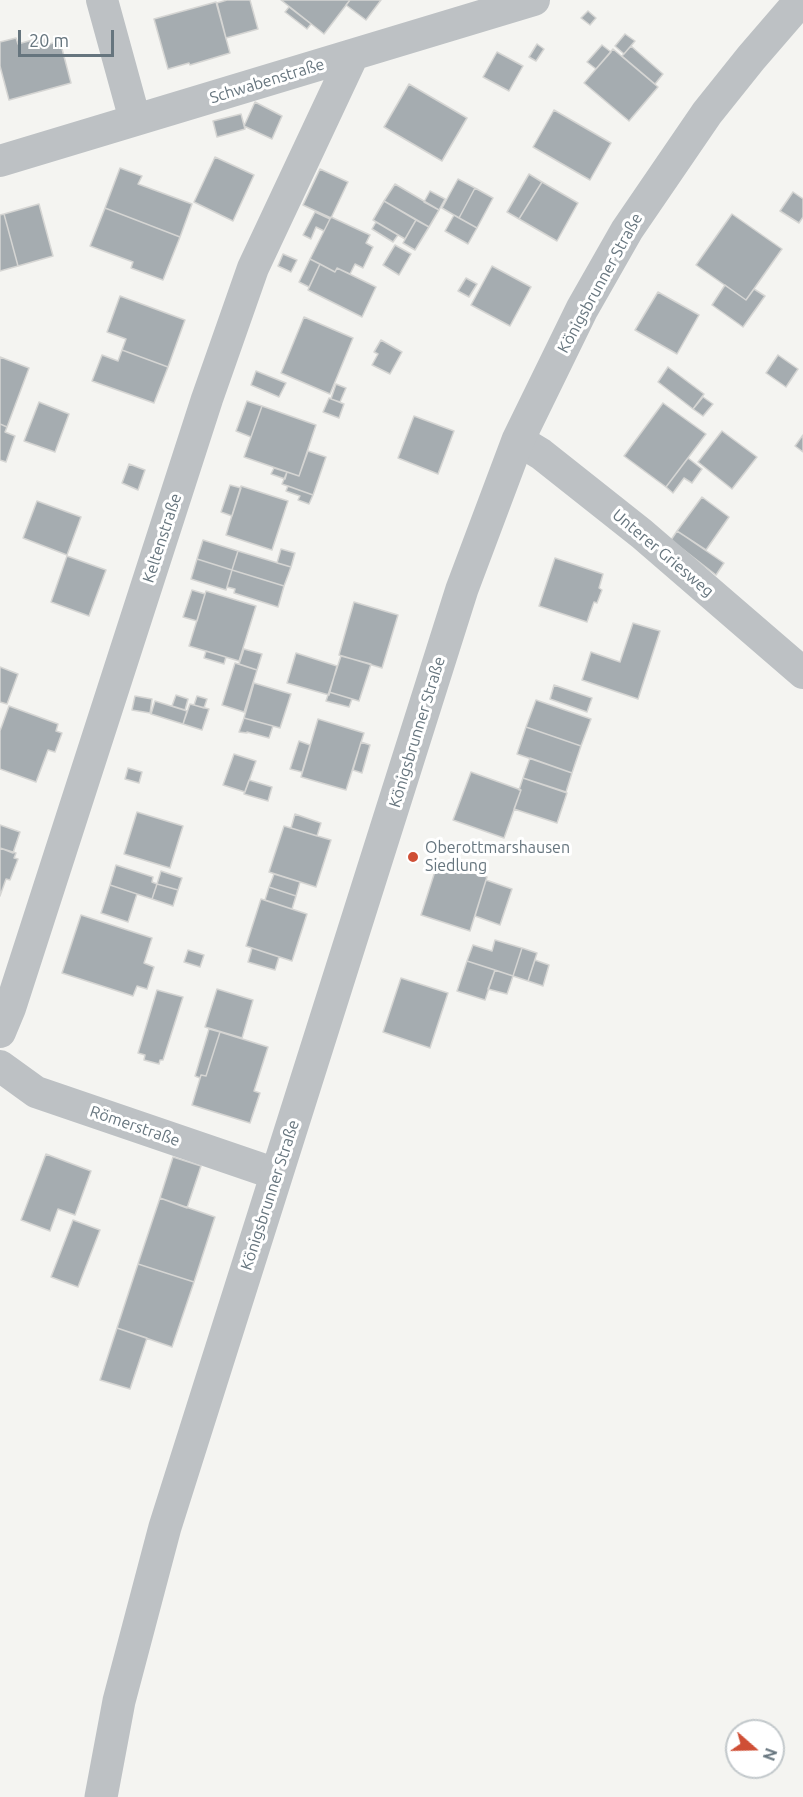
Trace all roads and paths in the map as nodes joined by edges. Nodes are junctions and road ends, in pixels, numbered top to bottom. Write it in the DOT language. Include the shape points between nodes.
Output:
graph roads {
  1 [pos="102,0"];
  2 [pos="534,0"];
  3 [pos="801,0"];
  4 [pos="353,55"];
  5 [pos="135,120"];
  6 [pos="0,161"];
  7 [pos="519,440"];
  8 [pos="803,673"];
  9 [pos="0,1032"];
  10 [pos="0,1066"];
  11 [pos="276,1174"];
  12 [pos="101,1797"];
  1 -- 5 [label="street"];
  2 -- 4 [label="street, Schwabenstraße"];
  3 -- 7 [label="street, Königsbrunner Straße" via="707,113 627,230 582,309"];
  4 -- 5 [label="street, Schwabenstraße"];
  4 -- 9 [label="street, Keltenstraße" via="253,268"];
  5 -- 6 [label="street, Schwabenstraße"];
  7 -- 8 [label="street, Unterer Griesweg" via="642,534"];
  7 -- 11 [label="street, Königsbrunner Straße" via="462,589"];
  10 -- 11 [label="street, Römerstraße" via="36,1092"];
  11 -- 12 [label="street, Königsbrunner Straße" via="165,1527 119,1701"];
}
